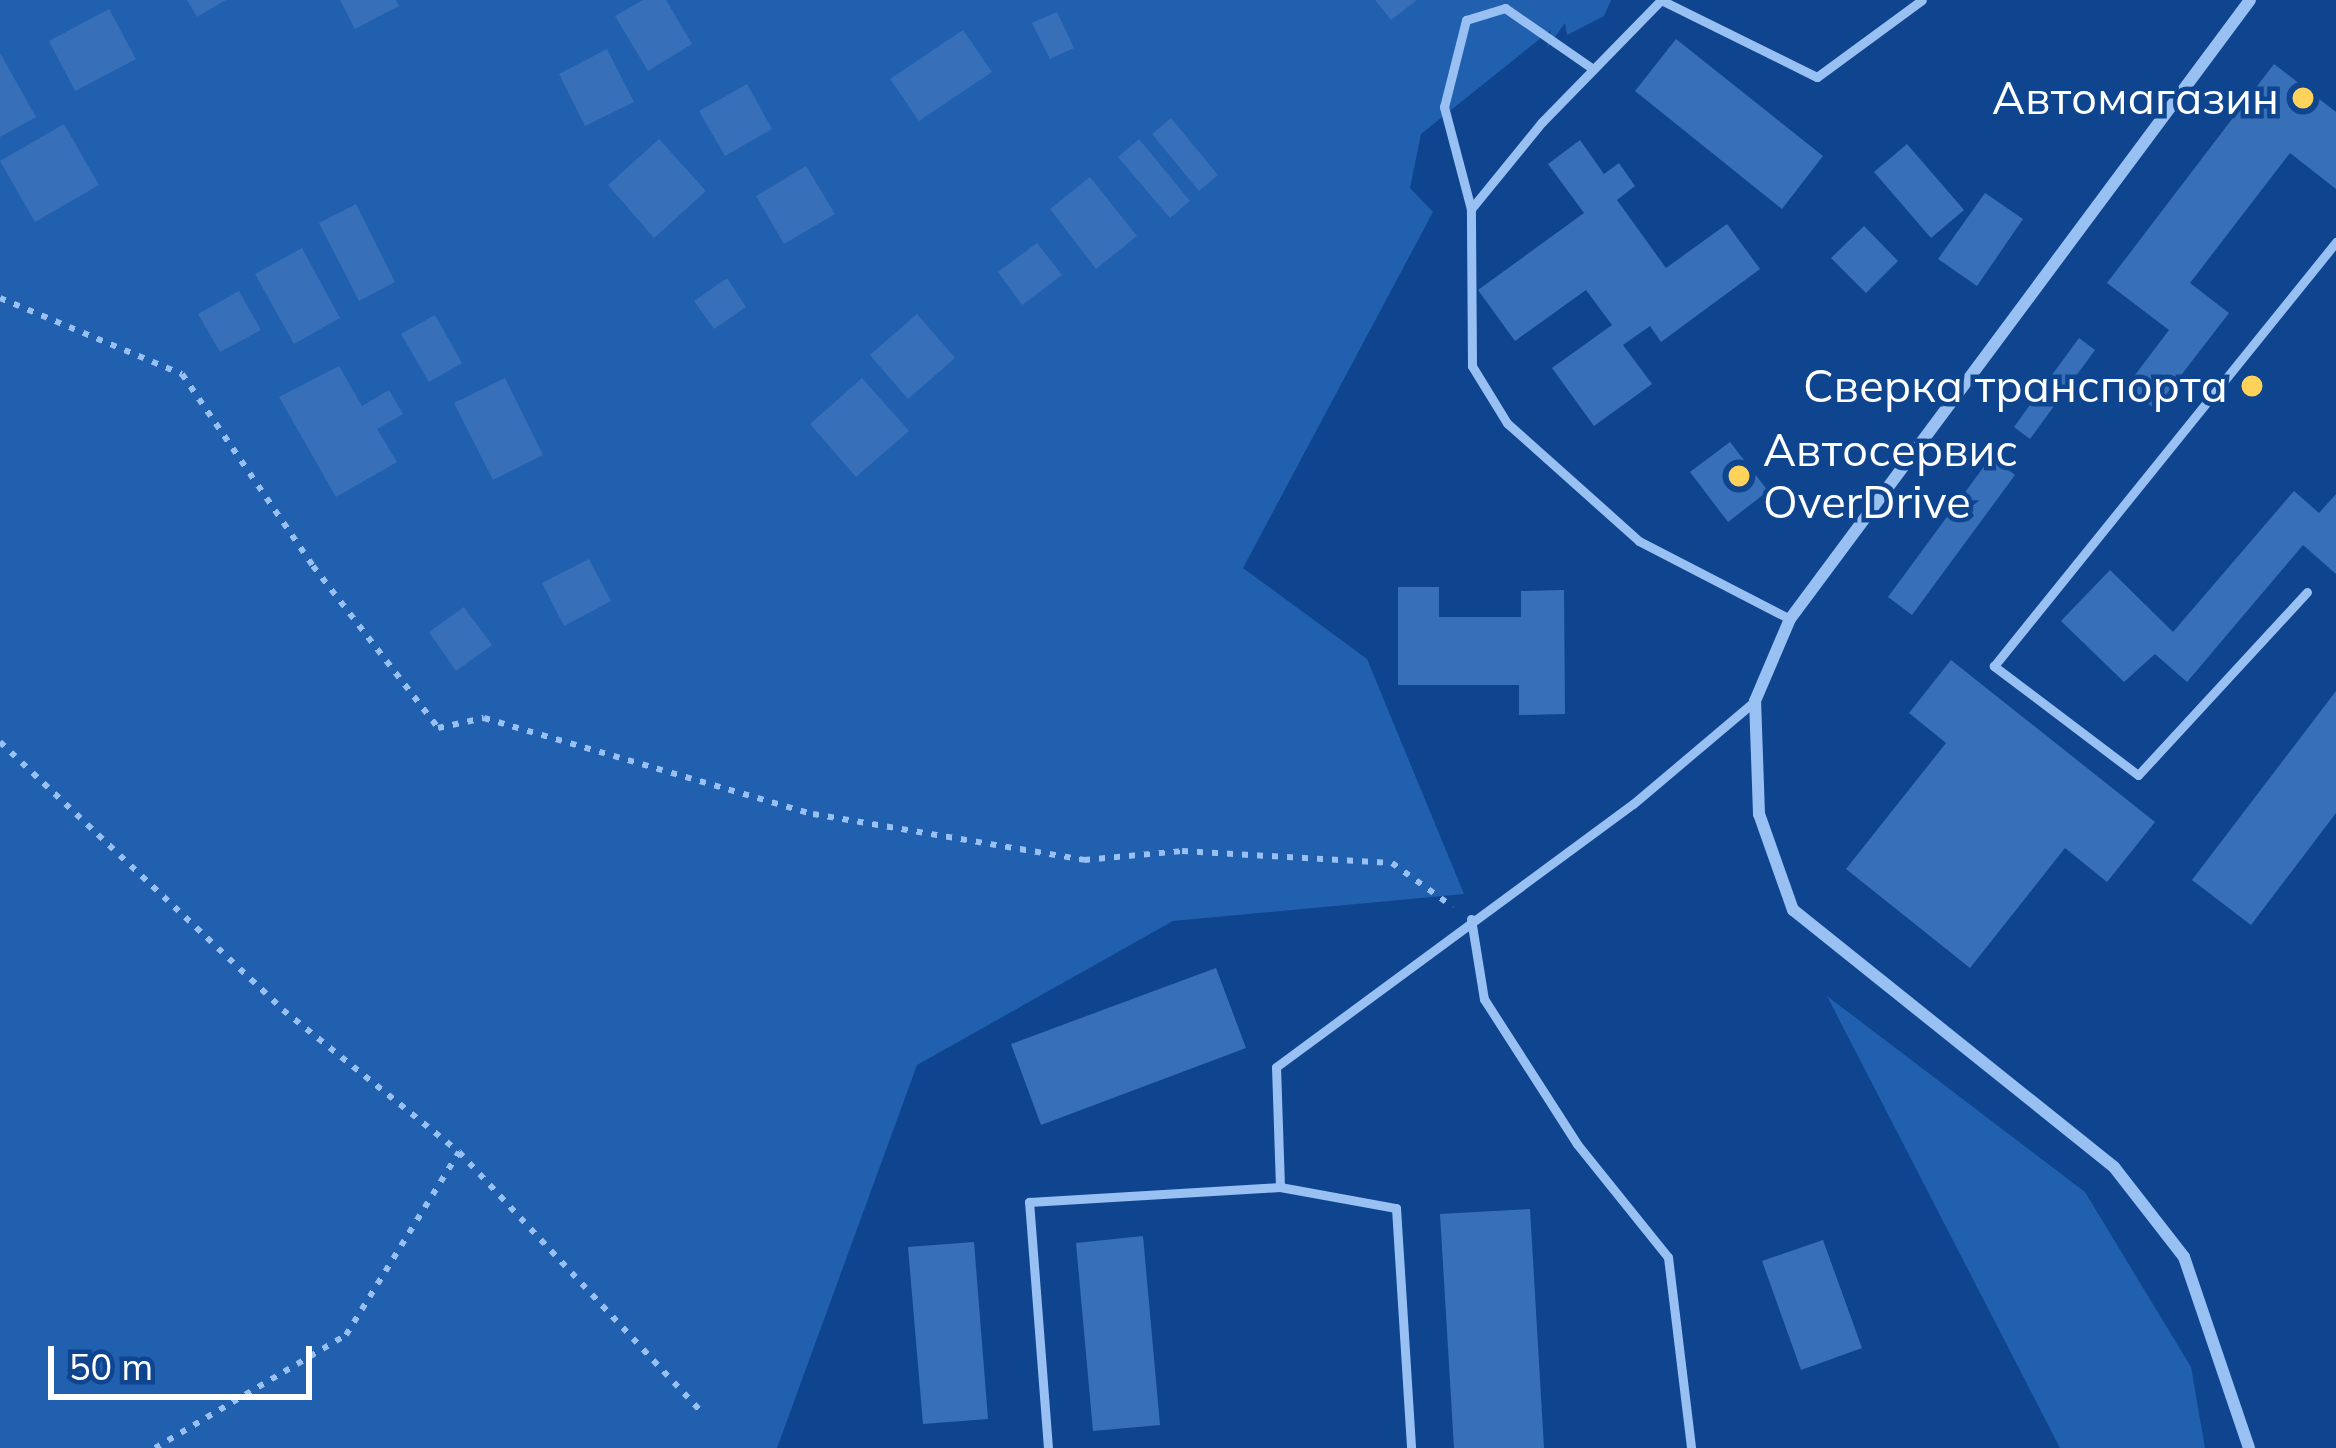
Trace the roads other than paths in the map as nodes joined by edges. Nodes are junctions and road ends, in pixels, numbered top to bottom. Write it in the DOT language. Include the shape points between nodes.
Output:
graph roads {
  1 [pos="1922,0"];
  2 [pos="2250,0"];
  3 [pos="1593,69"];
  4 [pos="1472,209"];
  5 [pos="2336,242"];
  6 [pos="2306,592"];
  7 [pos="1790,619"];
  8 [pos="1755,700"];
  9 [pos="1471,920"];
  10 [pos="1280,1187"];
  11 [pos="1048,1448"];
  12 [pos="1411,1448"];
  13 [pos="1691,1448"];
  14 [pos="2249,1448"];
  1 -- 3 [label="lane" via="1817,77 1661,0"];
  2 -- 7 [label="street"];
  3 -- 4 [label="lane"];
  3 -- 4 [label="lane" via="1505,8 1466,20 1444,107"];
  4 -- 7 [label="lane" via="1472,366 1507,423 1639,541"];
  5 -- 6 [label="lane" via="1994,666 2138,776"];
  7 -- 8 [label="street"];
  8 -- 9 [label="lane" via="1633,804"];
  8 -- 14 [label="street" via="1759,814 1792,910 2114,1167 2184,1257"];
  9 -- 10 [label="lane" via="1276,1066"];
  9 -- 13 [label="lane" via="1484,999 1577,1144 1668,1257"];
  10 -- 11 [label="lane" via="1029,1202"];
  10 -- 12 [label="lane" via="1396,1208"];
}
